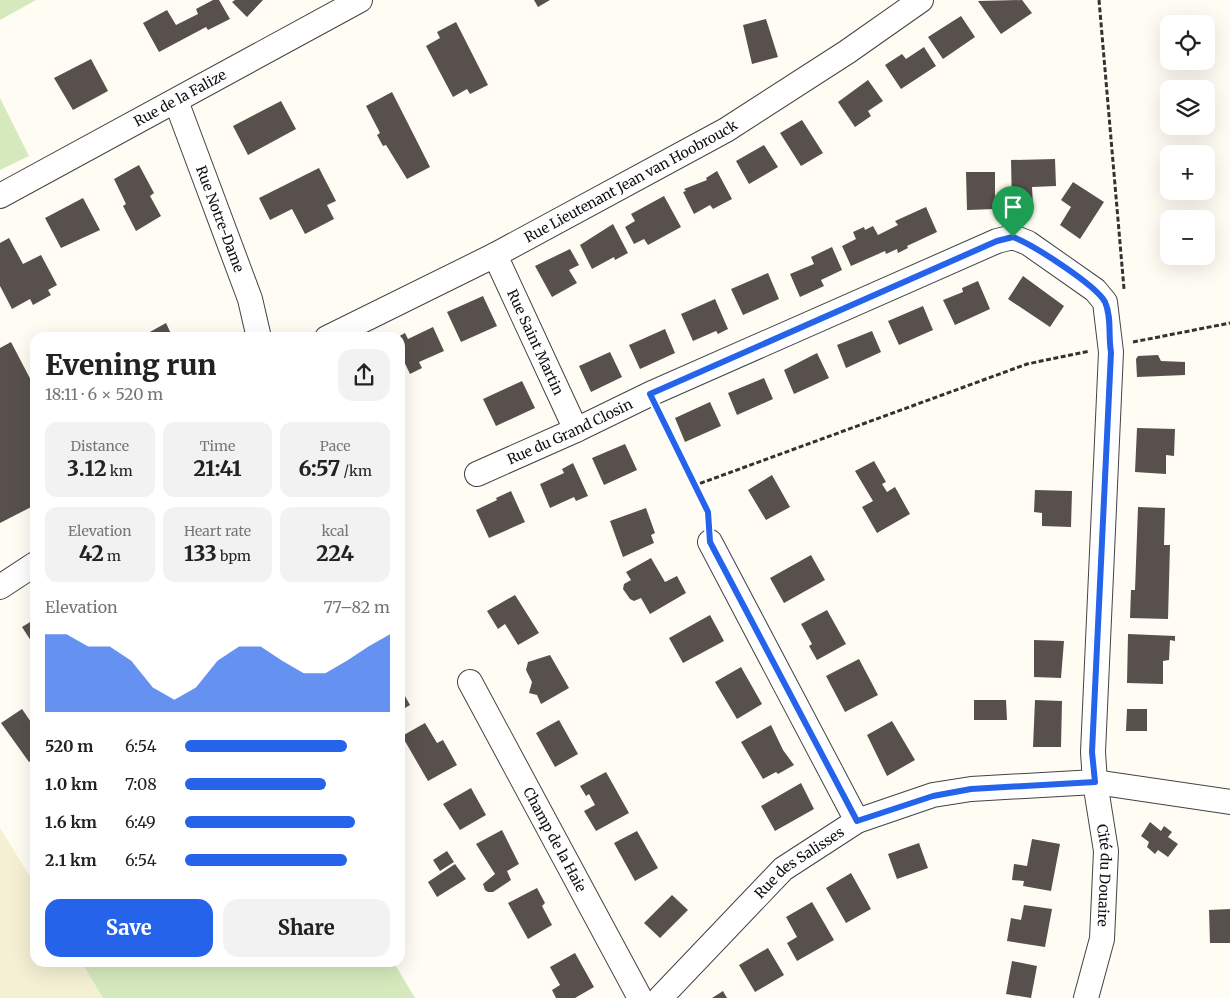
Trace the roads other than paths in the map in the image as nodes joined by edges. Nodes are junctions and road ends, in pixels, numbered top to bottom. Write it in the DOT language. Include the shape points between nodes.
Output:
graph roads {
  1 [pos="360,0"];
  2 [pos="921,0"];
  3 [pos="176,101"];
  4 [pos="0,196"];
  5 [pos="495,255"];
  6 [pos="1105,302"];
  7 [pos="258,332"];
  8 [pos="339,332"];
  9 [pos="576,430"];
  10 [pos="477,474"];
  11 [pos="710,542"];
  12 [pos="30,567"];
  13 [pos="0,587"];
  14 [pos="470,682"];
  15 [pos="1095,782"];
  16 [pos="1230,802"];
  17 [pos="857,821"];
  18 [pos="640,998"];
  19 [pos="660,998"];
  20 [pos="1086,998"];
  1 -- 3 [label="street, Rue de la Falize"];
  2 -- 5 [label="street, Rue Lieutenant Jean van Hoobrouck" via="726,130"];
  3 -- 4 [label="street, Rue de la Falize"];
  3 -- 7 [label="street, Rue Notre-Dame" via="250,300"];
  5 -- 8 [label="street, Rue Lieutenant Jean van Hoobrouck"];
  5 -- 9 [label="street, Rue Saint Martin"];
  6 -- 9 [label="street, Rue du Grand Closin" via="1095,290 1028,242 1013,237 997,241 650,394"];
  6 -- 15 [label="street, Cité du Douaire" via="1110,347 1092,752"];
  9 -- 10 [label="street, Rue du Grand Closin"];
  11 -- 17 [label="street"];
  12 -- 13 [label="street"];
  14 -- 18 [label="street, Champ de la Haie"];
  15 -- 16 [label="street"];
  15 -- 17 [label="street, Rue des Salisses" via="971,789 933,796"];
  15 -- 20 [label="street, Cité du Douaire" via="1106,861 1102,939"];
  17 -- 19 [label="street, Rue des Salisses" via="783,869"];
}
